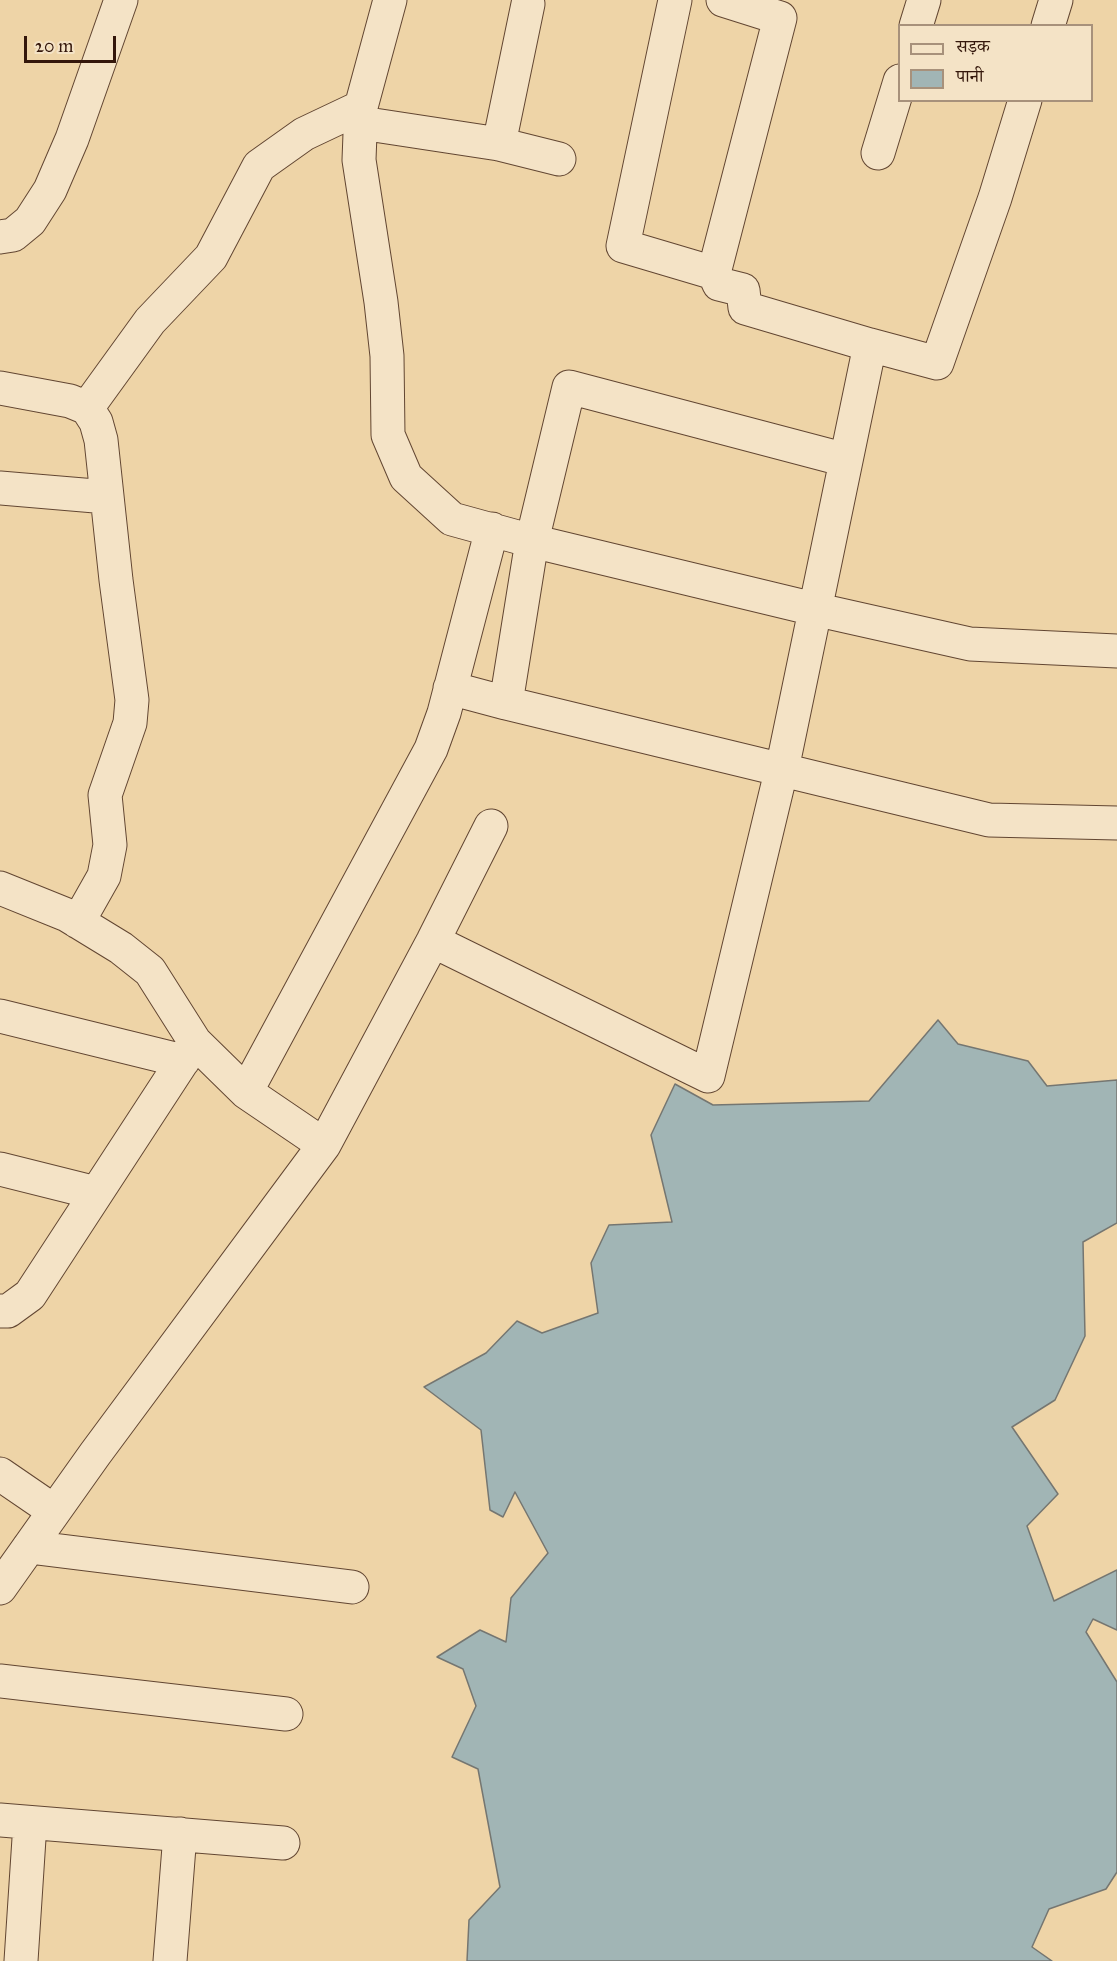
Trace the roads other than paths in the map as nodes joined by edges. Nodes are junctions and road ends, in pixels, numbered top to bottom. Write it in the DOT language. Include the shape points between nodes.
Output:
graph roads {
  1 [pos="121,0"];
  2 [pos="390,0"];
  3 [pos="675,0"];
  4 [pos="723,0"];
  5 [pos="924,0"];
  6 [pos="1056,0"];
  7 [pos="523,1"];
  8 [pos="917,24"];
  9 [pos="1049,24"];
  10 [pos="898,88"];
  11 [pos="1024,102"];
  12 [pos="361,115"];
  13 [pos="499,144"];
  14 [pos="878,153"];
  15 [pos="559,159"];
  16 [pos="0,237"];
  17 [pos="714,273"];
  18 [pos="870,345"];
  19 [pos="0,388"];
  20 [pos="87,408"];
  21 [pos="846,460"];
  22 [pos="0,488"];
  23 [pos="107,497"];
  24 [pos="492,530"];
  25 [pos="532,541"];
  26 [pos="814,609"];
  27 [pos="1117,651"];
  28 [pos="450,688"];
  29 [pos="506,703"];
  30 [pos="782,769"];
  31 [pos="1117,823"];
  32 [pos="491,826"];
  33 [pos="0,888"];
  34 [pos="78,922"];
  35 [pos="433,941"];
  36 [pos="0,1016"];
  37 [pos="189,1052"];
  38 [pos="246,1092"];
  39 [pos="324,1145"];
  40 [pos="0,1169"];
  41 [pos="96,1193"];
  42 [pos="0,1311"];
  43 [pos="0,1474"];
  44 [pos="54,1511"];
  45 [pos="29,1547"];
  46 [pos="352,1587"];
  47 [pos="0,1588"];
  48 [pos="0,1681"];
  49 [pos="286,1714"];
  50 [pos="15,1822"];
  51 [pos="180,1834"];
  52 [pos="283,1843"];
  53 [pos="21,1961"];
  54 [pos="170,1961"];
  1 -- 16 [label="street" via="50,190 30,221 13,235"];
  2 -- 12 [label="street"];
  3 -- 17 [label="street" via="623,246"];
  4 -- 17 [label="street" via="780,18"];
  5 -- 8 [label="street"];
  6 -- 9 [label="street"];
  7 -- 13 [label="street"];
  10 -- 14 [label="street"];
  11 -- 18 [label="street" via="937,363"];
  12 -- 13 [label="street"];
  12 -- 20 [label="street" via="304,134 259,166 211,257 150,321"];
  12 -- 24 [label="street" via="359,160 387,356 388,435 406,477 453,519"];
  13 -- 15 [label="street"];
  17 -- 18 [label="street" via="719,284 743,290 745,308"];
  18 -- 21 [label="street"];
  19 -- 20 [label="street" via="70,401"];
  20 -- 23 [label="street" via="101,440"];
  21 -- 25 [label="street" via="569,387"];
  21 -- 26 [label="street"];
  22 -- 23 [label="street"];
  23 -- 34 [label="street" via="132,700 130,723 105,795 110,845 104,876"];
  24 -- 25 [label="street"];
  24 -- 28 [label="street"];
  25 -- 26 [label="street"];
  25 -- 29 [label="street"];
  26 -- 27 [label="street" via="970,644"];
  26 -- 30 [label="street"];
  28 -- 29 [label="street"];
  28 -- 38 [label="street" via="431,749"];
  29 -- 30 [label="street"];
  30 -- 31 [label="street" via="989,820"];
  30 -- 35 [label="street" via="708,1076"];
  32 -- 35 [label="street"];
  33 -- 34 [label="street"];
  34 -- 37 [label="street" via="150,971"];
  35 -- 39 [label="street"];
  36 -- 37 [label="street"];
  37 -- 38 [label="street"];
  37 -- 41 [label="street"];
  38 -- 39 [label="street"];
  39 -- 44 [label="street"];
  40 -- 41 [label="street"];
  41 -- 42 [label="street" via="30,1294 8,1311"];
  43 -- 44 [label="street"];
  44 -- 45 [label="street"];
  45 -- 46 [label="street"];
  45 -- 47 [label="street"];
  48 -- 49 [label="street"];
  50 -- 51 [label="street"];
  50 -- 53 [label="street"];
  51 -- 52 [label="street"];
  51 -- 54 [label="street"];
}
